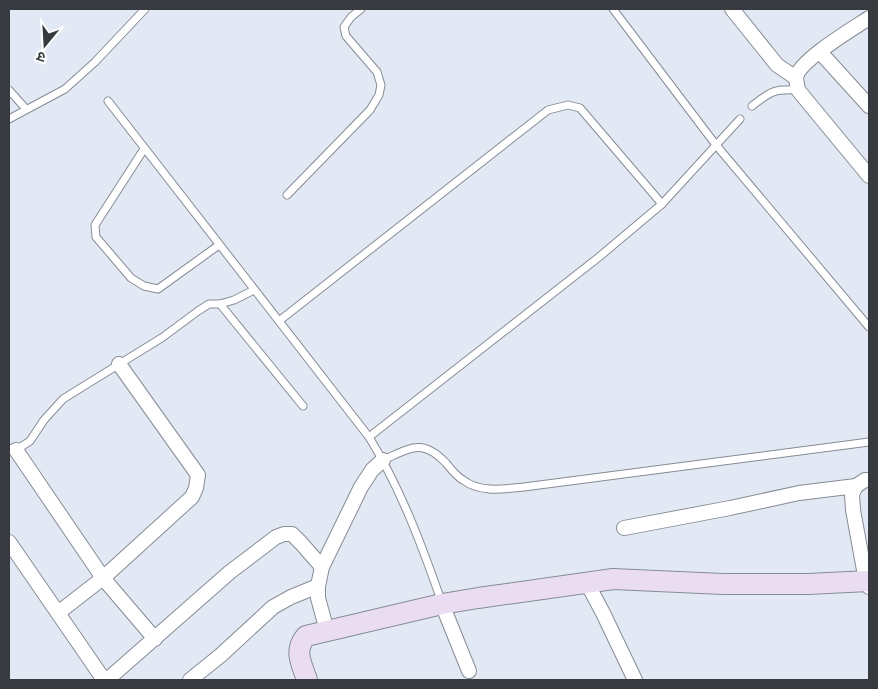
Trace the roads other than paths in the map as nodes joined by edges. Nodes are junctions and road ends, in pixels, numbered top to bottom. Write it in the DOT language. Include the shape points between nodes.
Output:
graph roads {
  1 [pos="145,9"];
  2 [pos="361,9"];
  3 [pos="612,9"];
  4 [pos="732,9"];
  5 [pos="869,18"];
  6 [pos="820,52"];
  7 [pos="797,84"];
  8 [pos="9,90"];
  9 [pos="108,101"];
  10 [pos="752,106"];
  11 [pos="869,106"];
  12 [pos="26,109"];
  13 [pos="9,119"];
  14 [pos="740,119"];
  15 [pos="716,145"];
  16 [pos="144,149"];
  17 [pos="869,176"];
  18 [pos="287,195"];
  19 [pos="662,204"];
  20 [pos="219,245"];
  21 [pos="254,290"];
  22 [pos="220,304"];
  23 [pos="279,321"];
  24 [pos="869,327"];
  25 [pos="119,364"];
  26 [pos="303,406"];
  27 [pos="369,437"];
  28 [pos="869,442"];
  29 [pos="12,449"];
  30 [pos="384,460"];
  31 [pos="869,480"];
  32 [pos="856,486"];
  33 [pos="624,528"];
  34 [pos="9,542"];
  35 [pos="322,567"];
  36 [pos="103,578"];
  37 [pos="587,583"];
  38 [pos="868,583"];
  39 [pos="318,586"];
  40 [pos="442,604"];
  41 [pos="58,614"];
  42 [pos="327,631"];
  43 [pos="155,639"];
  44 [pos="469,671"];
  45 [pos="106,680"];
  46 [pos="190,680"];
  47 [pos="307,680"];
  48 [pos="635,680"];
  1 -- 12 [label="lane" via="65,89"];
  2 -- 18 [label="lane" via="344,27 346,36 377,72 381,85 379,95 370,110"];
  3 -- 15 [label="lane"];
  4 -- 7 [label="street" via="777,65"];
  5 -- 6 [label="street"];
  6 -- 7 [label="street" via="802,67"];
  6 -- 11 [label="street"];
  7 -- 10 [label="lane" via="766,95"];
  7 -- 17 [label="street"];
  8 -- 12 [label="lane"];
  9 -- 16 [label="lane"];
  12 -- 13 [label="lane"];
  14 -- 15 [label="lane"];
  15 -- 19 [label="lane"];
  15 -- 24 [label="lane"];
  16 -- 20 [label="lane"];
  16 -- 20 [label="lane" via="95,225 96,237 131,278 144,286 158,289"];
  19 -- 23 [label="lane" via="580,108 568,105 548,110"];
  19 -- 27 [label="lane"];
  20 -- 21 [label="lane"];
  21 -- 22 [label="lane"];
  21 -- 23 [label="lane"];
  22 -- 25 [label="lane" via="210,304 198,311"];
  22 -- 26 [label="lane"];
  23 -- 27 [label="lane"];
  25 -- 29 [label="lane" via="63,399 30,441"];
  25 -- 36 [label="street" via="198,475 192,497"];
  27 -- 30 [label="lane"];
  28 -- 30 [label="lane" via="494,489 463,481 438,454 424,448 414,447"];
  29 -- 36 [label="street"];
  30 -- 35 [label="street" via="372,470 361,487"];
  30 -- 40 [label="lane" via="427,559"];
  31 -- 32 [label="street"];
  32 -- 33 [label="street" via="798,493"];
  32 -- 38 [label="street" via="852,494 853,510"];
  34 -- 41 [label="street"];
  35 -- 39 [label="street"];
  35 -- 43 [label="street" via="292,534 276,537 230,572"];
  36 -- 41 [label="street"];
  36 -- 43 [label="street"];
  37 -- 38 [label="street" via="613,579 723,584"];
  37 -- 40 [label="street"];
  37 -- 48 [label="street"];
  39 -- 42 [label="street"];
  39 -- 46 [label="street" via="273,607"];
  40 -- 42 [label="street"];
  40 -- 44 [label="street"];
  41 -- 45 [label="street"];
  42 -- 47 [label="street" via="306,636 299,648"];
  43 -- 45 [label="street"];
}
